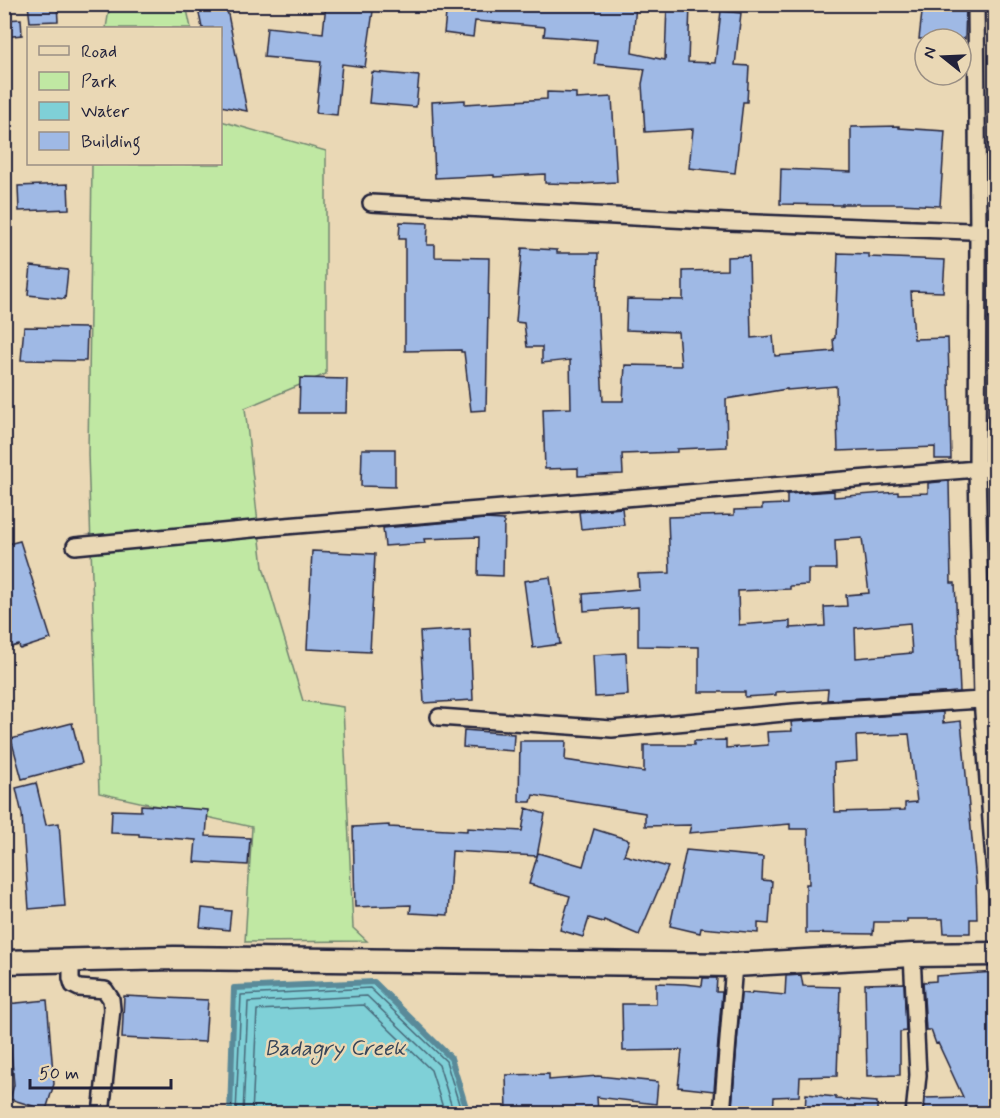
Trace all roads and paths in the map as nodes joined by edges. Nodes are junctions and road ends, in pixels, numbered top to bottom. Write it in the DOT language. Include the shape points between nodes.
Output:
graph roads {
  1 [pos="976,4"];
  2 [pos="371,203"];
  3 [pos="978,232"];
  4 [pos="996,232"];
  5 [pos="996,468"];
  6 [pos="977,469"];
  7 [pos="75,546"];
  8 [pos="989,699"];
  9 [pos="439,717"];
  10 [pos="996,888"];
  11 [pos="912,954"];
  12 [pos="996,954"];
  13 [pos="71,960"];
  14 [pos="4,962"];
  15 [pos="734,965"];
  16 [pos="101,1113"];
  17 [pos="722,1113"];
  18 [pos="914,1113"];
  1 -- 3 [label="street"];
  2 -- 3 [label="street"];
  3 -- 4 [label="street"];
  3 -- 6 [label="street"];
  5 -- 6 [label="street"];
  6 -- 7 [label="street"];
  6 -- 8 [label="street"];
  8 -- 9 [label="street" via="612,729"];
  8 -- 10 [label="street"];
  11 -- 12 [label="street"];
  11 -- 15 [label="street"];
  11 -- 18 [label="street" via="918,1075"];
  13 -- 14 [label="street"];
  13 -- 15 [label="street"];
  13 -- 16 [label="street" via="73,985 105,990 111,999"];
  15 -- 17 [label="street"];
}
